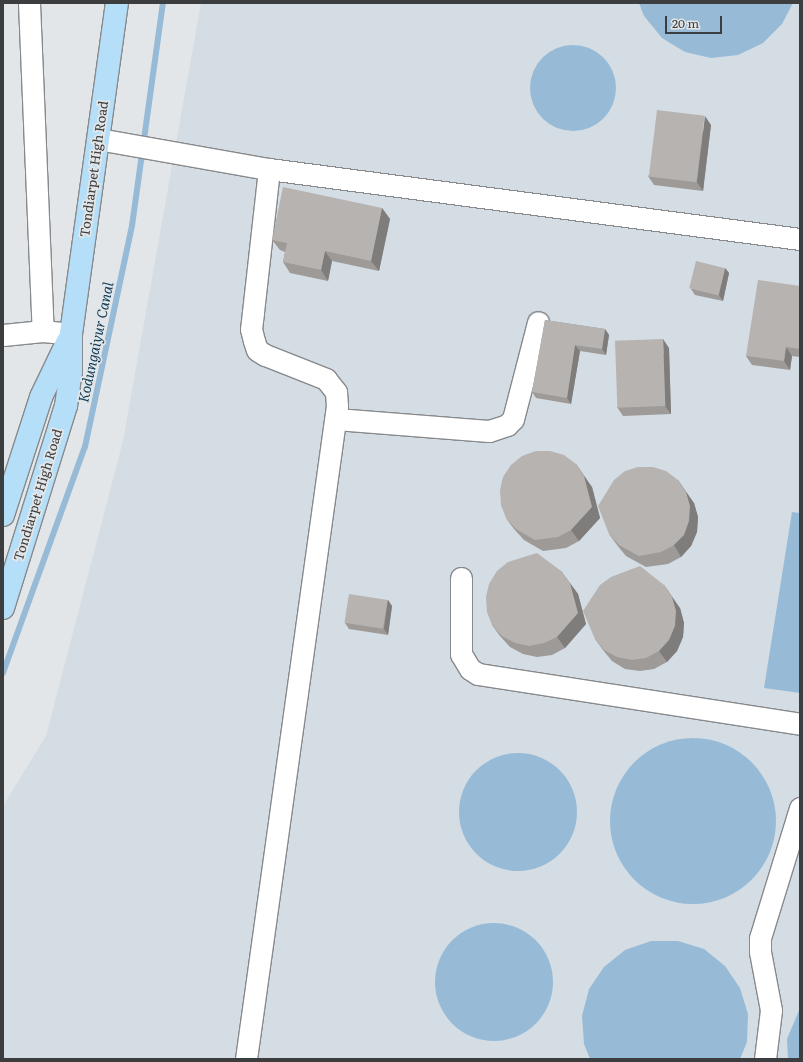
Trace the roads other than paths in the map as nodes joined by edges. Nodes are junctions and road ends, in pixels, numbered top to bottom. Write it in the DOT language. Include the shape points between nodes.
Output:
graph roads {
  1 [pos="29,3"];
  2 [pos="117,3"];
  3 [pos="98,139"];
  4 [pos="269,169"];
  5 [pos="800,239"];
  6 [pos="538,322"];
  7 [pos="43,331"];
  8 [pos="71,334"];
  9 [pos="3,335"];
  10 [pos="336,418"];
  11 [pos="3,514"];
  12 [pos="461,578"];
  13 [pos="3,608"];
  14 [pos="800,724"];
  15 [pos="800,808"];
  16 [pos="246,1059"];
  17 [pos="765,1059"];
  1 -- 7 [label="street"];
  2 -- 3 [label="main road, Tondiarpet High Road"];
  3 -- 4 [label="street" via="161,148"];
  3 -- 8 [label="main road, Tondiarpet High Road"];
  4 -- 5 [label="street"];
  4 -- 10 [label="street" via="251,329 257,350 326,379 332,384 338,399"];
  6 -- 10 [label="street" via="513,419 507,425 489,431"];
  7 -- 8 [label="street"];
  7 -- 9 [label="street"];
  8 -- 11 [label="main road, Tondiarpet High Road" via="41,397"];
  8 -- 13 [label="main road, Tondiarpet High Road" via="71,372 66,406"];
  10 -- 16 [label="street"];
  12 -- 14 [label="street" via="461,654 470,669 478,674"];
  15 -- 17 [label="street" via="760,938 760,952 771,1010"];
}
